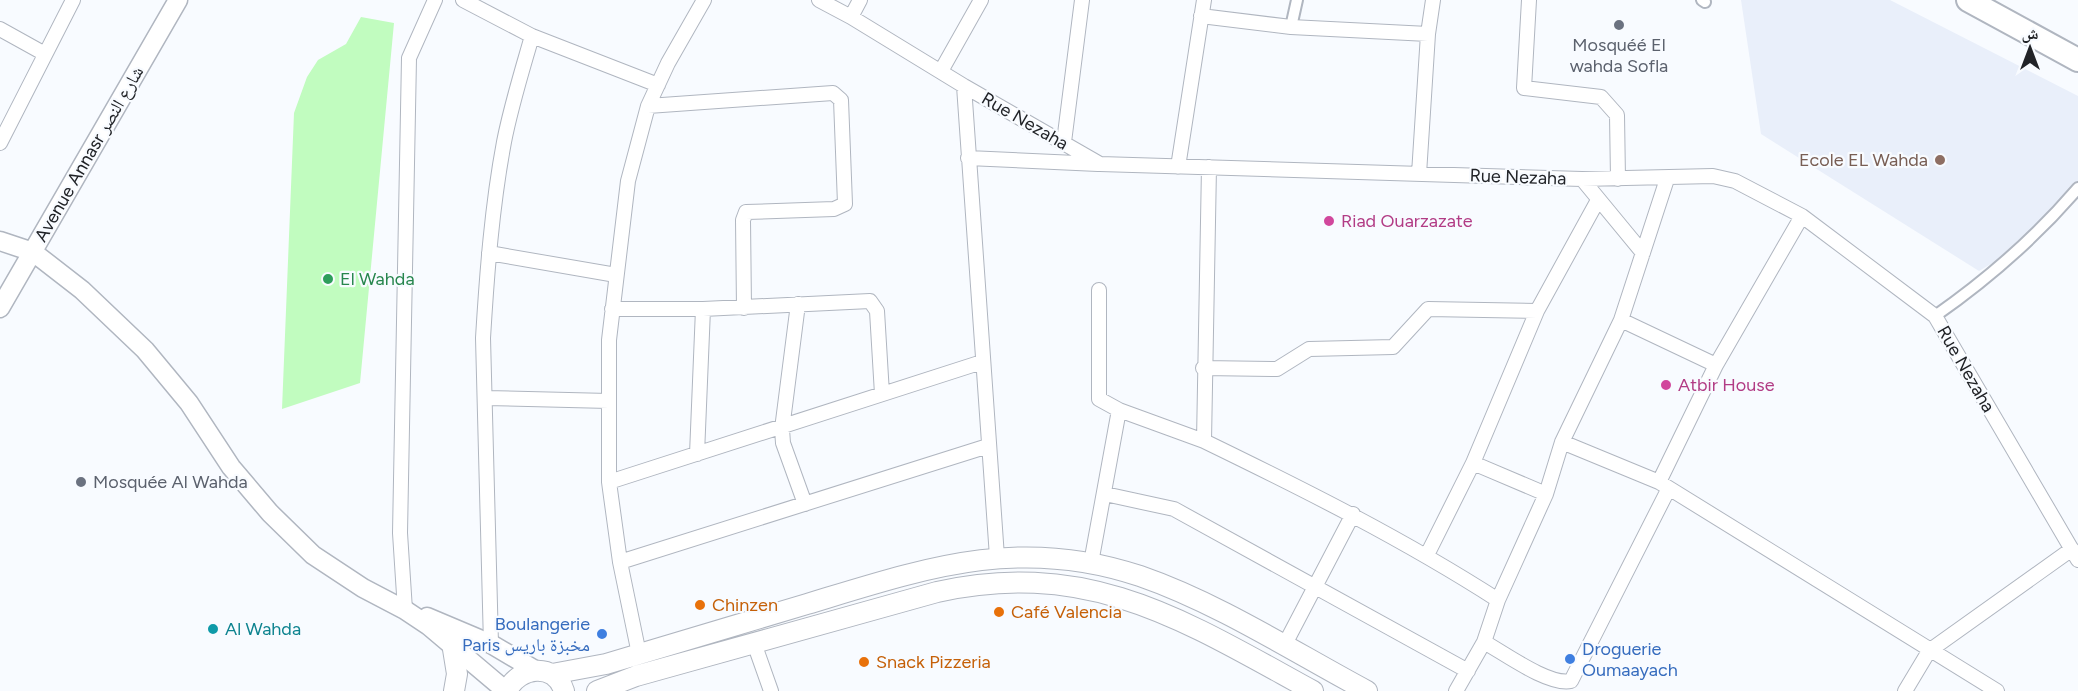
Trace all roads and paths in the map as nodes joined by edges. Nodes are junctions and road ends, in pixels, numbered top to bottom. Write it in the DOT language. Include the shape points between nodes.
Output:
graph roads {
  1 [pos="73,0"];
  2 [pos="435,0"];
  3 [pos="463,0"];
  4 [pos="704,0"];
  5 [pos="819,0"];
  6 [pos="860,0"];
  7 [pos="981,0"];
  8 [pos="1082,0"];
  9 [pos="1204,0"];
  10 [pos="1297,0"];
  11 [pos="1433,0"];
  12 [pos="1529,0"];
  13 [pos="1968,0"];
  14 [pos="172,2"];
  15 [pos="1201,16"];
  16 [pos="851,17"];
  17 [pos="1291,27"];
  18 [pos="0,29"];
  19 [pos="1428,34"];
  20 [pos="532,36"];
  21 [pos="45,54"];
  22 [pos="2078,60"];
  23 [pos="941,71"];
  24 [pos="658,85"];
  25 [pos="964,86"];
  26 [pos="648,106"];
  27 [pos="1064,142"];
  28 [pos="0,143"];
  29 [pos="968,158"];
  30 [pos="1100,164"];
  31 [pos="1178,166"];
  32 [pos="1209,167"];
  33 [pos="1419,174"];
  34 [pos="1618,178"];
  35 [pos="1667,178"];
  36 [pos="1582,179"];
  37 [pos="2078,188"];
  38 [pos="1598,200"];
  39 [pos="1802,216"];
  40 [pos="0,241"];
  41 [pos="33,252"];
  42 [pos="489,253"];
  43 [pos="1643,253"];
  44 [pos="616,274"];
  45 [pos="1099,290"];
  46 [pos="798,304"];
  47 [pos="0,308"];
  48 [pos="744,308"];
  49 [pos="612,309"];
  50 [pos="703,309"];
  51 [pos="1537,310"];
  52 [pos="1935,316"];
  53 [pos="1621,320"];
  54 [pos="982,362"];
  55 [pos="1716,365"];
  56 [pos="1203,368"];
  57 [pos="882,394"];
  58 [pos="485,398"];
  59 [pos="609,401"];
  60 [pos="1119,410"];
  61 [pos="782,429"];
  62 [pos="1204,441"];
  63 [pos="1562,442"];
  64 [pos="988,446"];
  65 [pos="697,454"];
  66 [pos="1473,463"];
  67 [pos="609,482"];
  68 [pos="1663,486"];
  69 [pos="1105,494"];
  70 [pos="1546,494"];
  71 [pos="805,504"];
  72 [pos="1353,514"];
  73 [pos="1427,555"];
  74 [pos="2075,555"];
  75 [pos="997,557"];
  76 [pos="620,562"];
  77 [pos="1091,563"];
  78 [pos="1316,587"];
  79 [pos="1498,600"];
  80 [pos="405,610"];
  81 [pos="1484,642"];
  82 [pos="452,643"];
  83 [pos="754,643"];
  84 [pos="491,644"];
  85 [pos="1284,646"];
  86 [pos="1929,651"];
  87 [pos="639,654"];
  88 [pos="1468,671"];
  89 [pos="543,672"];
  90 [pos="615,687"];
  91 [pos="454,691"];
  92 [pos="507,691"];
  93 [pos="564,691"];
  94 [pos="597,691"];
  95 [pos="771,691"];
  96 [pos="1313,691"];
  97 [pos="1367,691"];
  98 [pos="1456,691"];
  99 [pos="1905,691"];
  100 [pos="1997,691"];
  1 -- 21 [label="street"];
  2 -- 80 [label="street" via="409,58 400,533"];
  3 -- 20 [label="street"];
  4 -- 24 [label="street"];
  5 -- 16 [label="street, Rue Nezaha"];
  6 -- 16 [label="street"];
  7 -- 23 [label="street"];
  8 -- 27 [label="street"];
  9 -- 15 [label="street"];
  10 -- 17 [label="street"];
  11 -- 19 [label="street"];
  12 -- 34 [label="street" via="1524,88 1600,97 1617,115"];
  13 -- 22 [label="main road"];
  14 -- 41 [label="street, Avenue Annasr شارع النصر"];
  15 -- 17 [label="street"];
  15 -- 31 [label="street"];
  16 -- 23 [label="street, Rue Nezaha"];
  17 -- 19 [label="street"];
  18 -- 21 [label="street"];
  19 -- 33 [label="street"];
  20 -- 24 [label="street"];
  20 -- 42 [label="street" via="504,141"];
  21 -- 28 [label="street"];
  23 -- 25 [label="street, Rue Nezaha"];
  24 -- 26 [label="street"];
  25 -- 27 [label="street, Rue Nezaha"];
  25 -- 29 [label="street"];
  26 -- 44 [label="street" via="628,181"];
  26 -- 48 [label="street" via="832,93 841,100 845,204 834,208 746,212 742,220"];
  27 -- 30 [label="street, Rue Nezaha"];
  29 -- 30 [label="street"];
  29 -- 54 [label="street"];
  30 -- 31 [label="street, Rue Nezaha"];
  31 -- 32 [label="street, Rue Nezaha"];
  32 -- 33 [label="street, Rue Nezaha"];
  32 -- 56 [label="street"];
  33 -- 36 [label="street, Rue Nezaha"];
  34 -- 35 [label="street, Rue Nezaha"];
  34 -- 36 [label="street, Rue Nezaha"];
  35 -- 39 [label="street, Rue Nezaha" via="1713,176 1735,181"];
  35 -- 43 [label="street"];
  36 -- 38 [label="street"];
  37 -- 52 [label="street" via="2046,225 1970,292"];
  38 -- 43 [label="street"];
  38 -- 51 [label="street"];
  39 -- 52 [label="street, Rue Nezaha"];
  39 -- 55 [label="street"];
  40 -- 41 [label="street"];
  41 -- 47 [label="street, Avenue Annasr شارع النصر"];
  41 -- 80 [label="street" via="82,290 145,350 189,403 231,467 306,548 363,588"];
  42 -- 44 [label="street"];
  42 -- 58 [label="street" via="483,338"];
  43 -- 53 [label="street"];
  44 -- 49 [label="street"];
  45 -- 60 [label="street" via="1099,399"];
  46 -- 48 [label="street"];
  46 -- 57 [label="street" via="866,300 874,303"];
  46 -- 61 [label="street"];
  48 -- 50 [label="street"];
  49 -- 50 [label="street"];
  49 -- 59 [label="street"];
  50 -- 65 [label="street"];
  51 -- 56 [label="street" via="1428,309 1394,347 1309,349 1276,369"];
  51 -- 66 [label="street"];
  52 -- 74 [label="street, Rue Nezaha"];
  53 -- 55 [label="street"];
  53 -- 63 [label="street"];
  54 -- 57 [label="street"];
  54 -- 64 [label="street"];
  55 -- 68 [label="street"];
  56 -- 62 [label="street"];
  57 -- 61 [label="street"];
  58 -- 59 [label="street"];
  58 -- 84 [label="street"];
  59 -- 67 [label="street"];
  60 -- 62 [label="street"];
  60 -- 69 [label="street"];
  61 -- 65 [label="street"];
  61 -- 71 [label="street" via="783,443"];
  62 -- 72 [label="street"];
  63 -- 68 [label="street"];
  63 -- 70 [label="street"];
  64 -- 71 [label="street"];
  64 -- 75 [label="street"];
  65 -- 67 [label="street"];
  66 -- 70 [label="street"];
  66 -- 73 [label="street"];
  67 -- 76 [label="street"];
  68 -- 81 [label="street" via="1571,681 1541,674"];
  68 -- 86 [label="street"];
  69 -- 77 [label="street"];
  69 -- 78 [label="street" via="1174,509"];
  70 -- 79 [label="street"];
  71 -- 76 [label="street"];
  72 -- 73 [label="street"];
  72 -- 78 [label="street"];
  73 -- 79 [label="street"];
  74 -- 86 [label="street"];
  75 -- 77 [label="main road"];
  75 -- 87 [label="main road" via="906,574"];
  76 -- 87 [label="street"];
  77 -- 85 [label="main road" via="1169,587"];
  78 -- 85 [label="street"];
  78 -- 88 [label="street"];
  79 -- 81 [label="street"];
  80 -- 82 [label="street"];
  80 -- 84 [label="street"];
  81 -- 88 [label="street"];
  82 -- 91 [label="main road" via="457,674"];
  82 -- 92 [label="street"];
  83 -- 90 [label="main road"];
  83 -- 95 [label="street"];
  83 -- 96 [label="main road" via="957,587 1005,581 1058,583 1110,593 1174,616"];
  84 -- 89 [label="street"];
  85 -- 97 [label="main road"];
  86 -- 99 [label="street"];
  86 -- 100 [label="street"];
  87 -- 89 [label="main road" via="588,668"];
  88 -- 98 [label="street"];
  89 -- 92 [label="main road" via="517,676"];
  89 -- 93 [label="main road"];
  90 -- 94 [label="main road"];
}
